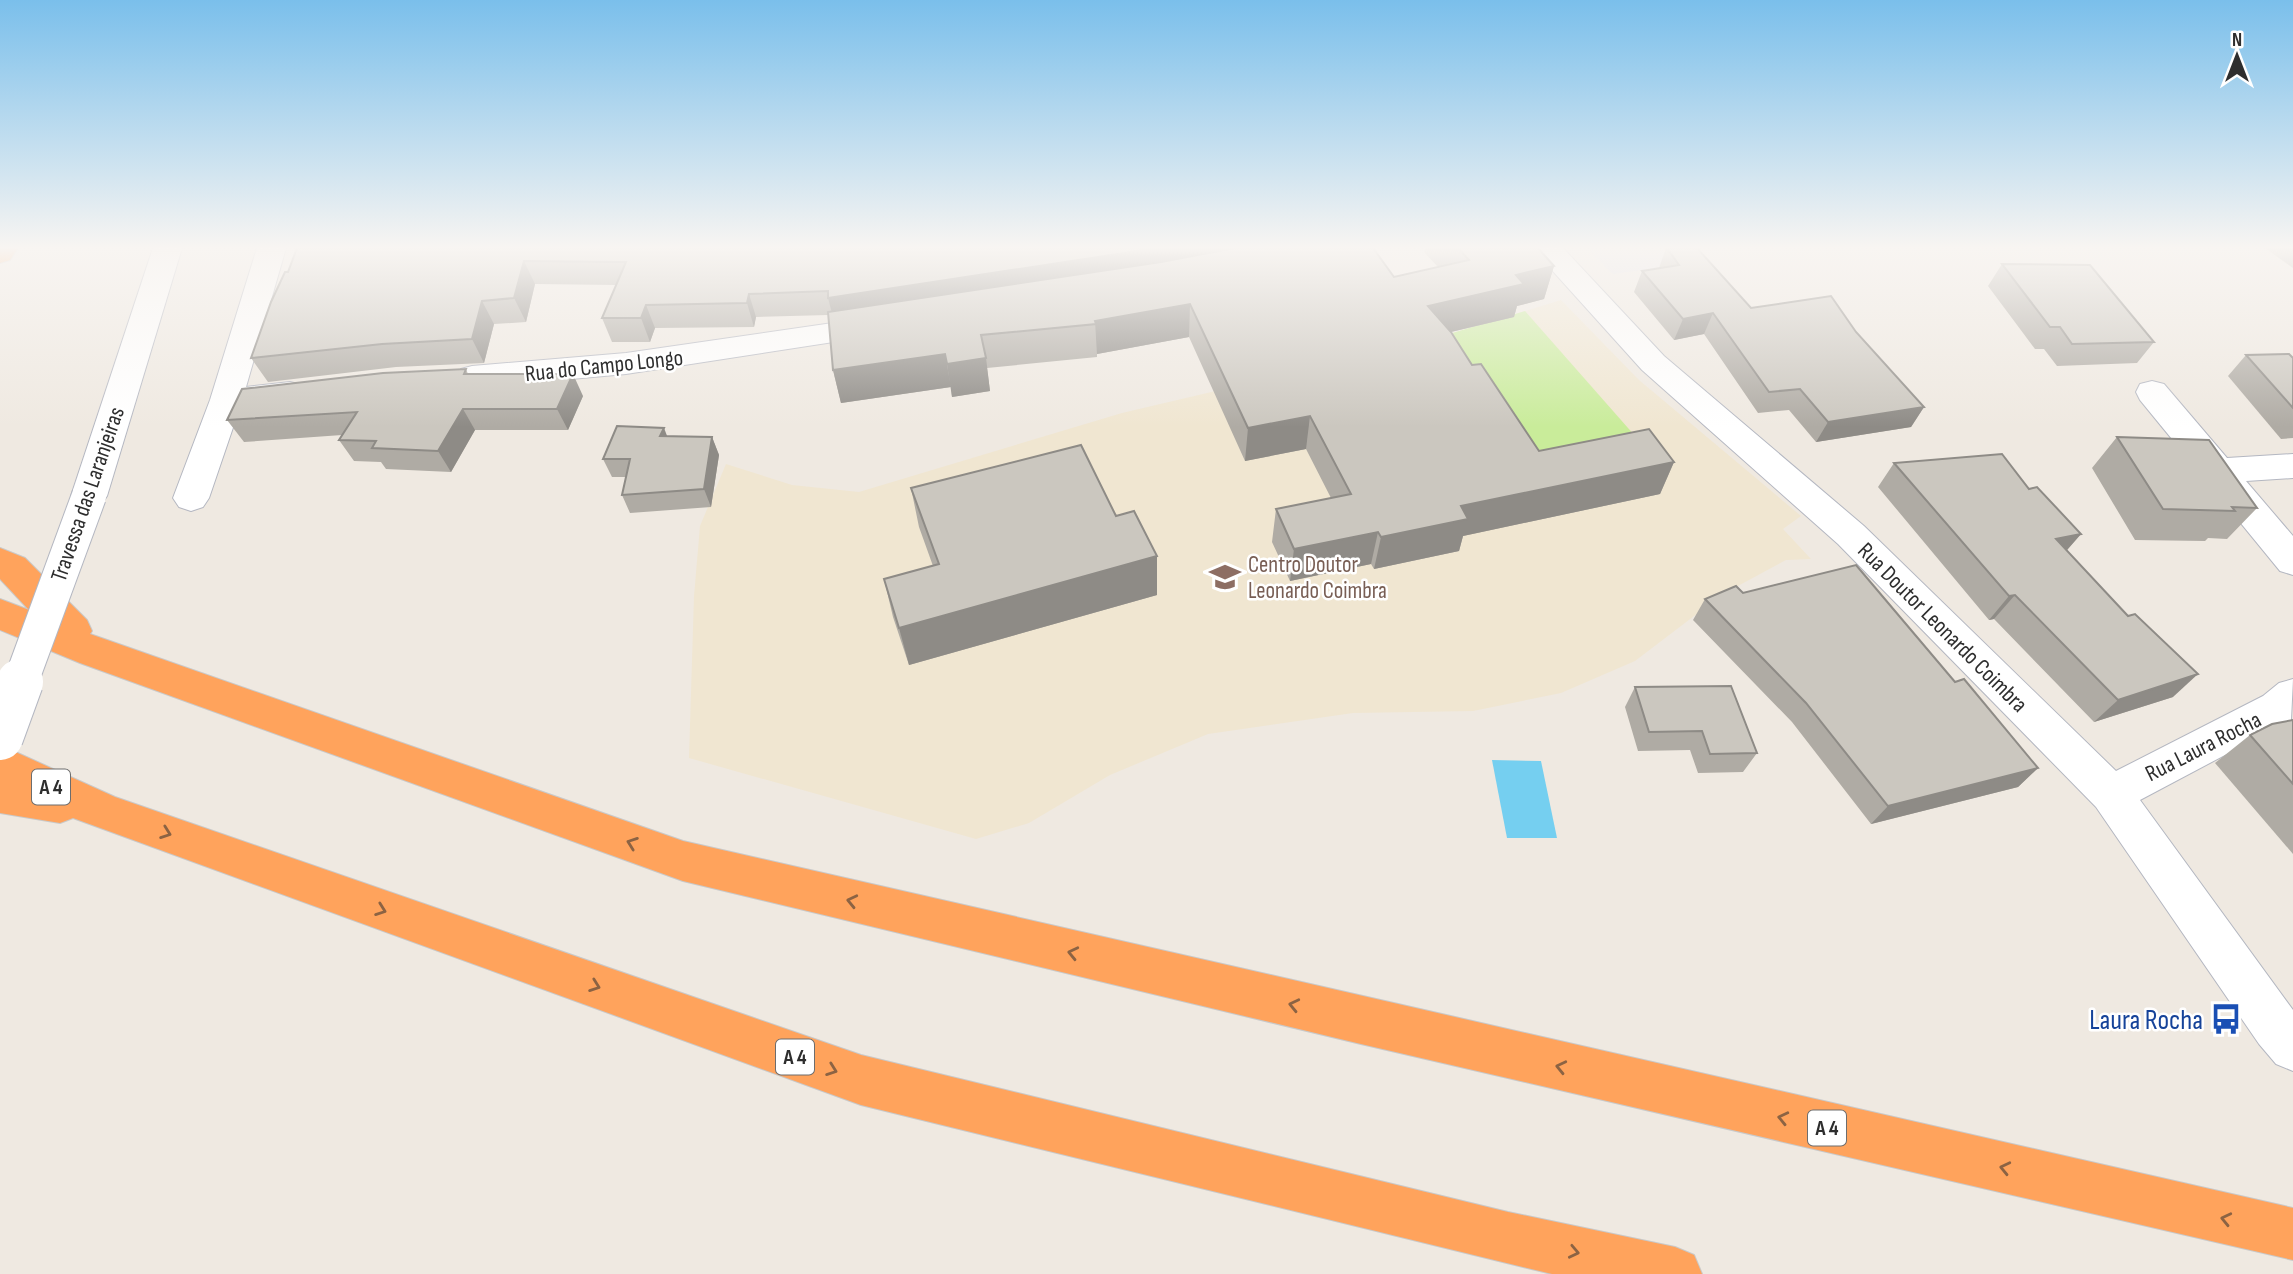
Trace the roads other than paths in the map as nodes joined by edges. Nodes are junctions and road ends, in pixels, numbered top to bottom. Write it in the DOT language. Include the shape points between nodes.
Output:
graph roads {
  1 [pos="149,307"];
  2 [pos="254,307"];
  3 [pos="1601,307"];
  4 [pos="914,321"];
  5 [pos="449,378"];
  6 [pos="317,390"];
  7 [pos="2152,392"];
  8 [pos="226,400"];
  9 [pos="2293,467"];
  10 [pos="2217,471"];
  11 [pos="191,498"];
  12 [pos="2293,561"];
  13 [pos="0,562"];
  14 [pos="0,614"];
  15 [pos="94,652"];
  16 [pos="2293,695"];
  17 [pos="0,737"];
  18 [pos="0,763"];
  19 [pos="2111,794"];
  20 [pos="0,795"];
  21 [pos="102,811"];
  22 [pos="2293,1046"];
  23 [pos="2293,1234"];
  24 [pos="1675,1274"];
  1 -- 17 [label="street, Travessa das Laranjeiras, bridge" via="89,496"];
  2 -- 8 [label="street"];
  3 -- 19 [label="street, Rua Doutor Leonardo Coimbra" via="1653,363 1851,536"];
  4 -- 5 [label="street, Rua do Campo Longo" via="668,359"];
  6 -- 8 [label="street"];
  7 -- 10 [label="street"];
  8 -- 11 [label="street"];
  9 -- 10 [label="street"];
  10 -- 12 [label="street"];
  13 -- 15 [label="highway" via="12,568"];
  14 -- 15 [label="highway, A 4"];
  23 -- 15 [label="highway, A 4, one-way" via="683,861"];
  16 -- 19 [label="street, Rua Laura Rocha" via="2277,708"];
  18 -- 21 [label="highway, A 4"];
  19 -- 22 [label="street, Rua Doutor Leonardo Coimbra"];
  20 -- 21 [label="highway"];
  21 -- 24 [label="highway, A 4, one-way" via="861,1080 1508,1238"];
}
